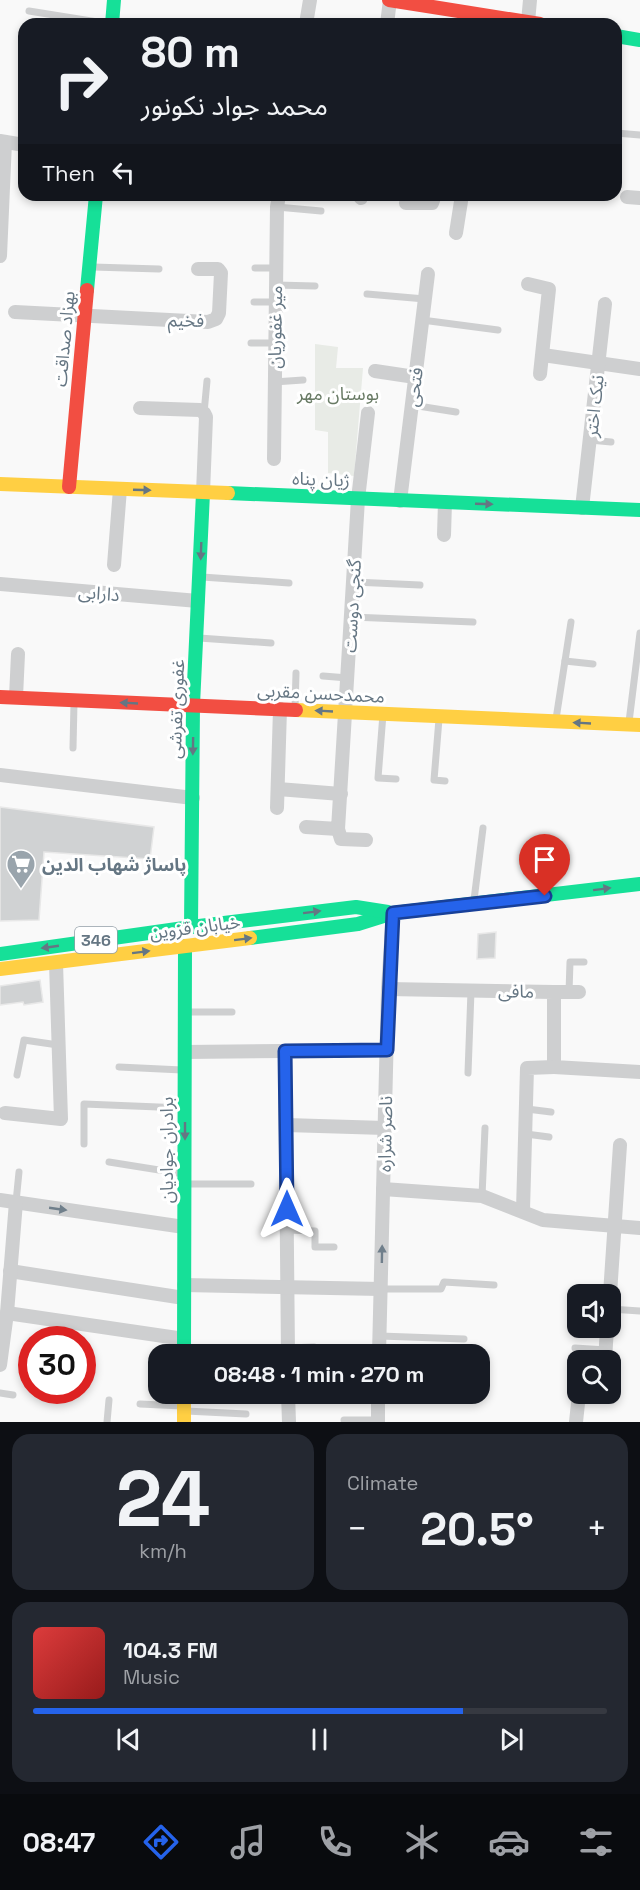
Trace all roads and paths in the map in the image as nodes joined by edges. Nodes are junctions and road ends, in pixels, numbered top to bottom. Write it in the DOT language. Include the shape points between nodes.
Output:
graph roads {
  1 [pos="114,0"];
  2 [pos="310,0"];
  3 [pos="390,0"];
  4 [pos="530,0"];
  5 [pos="29,10"];
  6 [pos="76,18"];
  7 [pos="112,18"];
  8 [pos="307,18"];
  9 [pos="388,18"];
  10 [pos="490,18"];
  11 [pos="533,18"];
  12 [pos="622,37"];
  13 [pos="640,40"];
  14 [pos="622,134"];
  15 [pos="640,135"];
  16 [pos="3,142"];
  17 [pos="18,144"];
  18 [pos="1,195"];
  19 [pos="95,201"];
  20 [pos="278,201"];
  21 [pos="433,201"];
  22 [pos="461,201"];
  23 [pos="406,204"];
  24 [pos="321,212"];
  25 [pos="456,233"];
  26 [pos="0,256"];
  27 [pos="89,267"];
  28 [pos="255,268"];
  29 [pos="276,268"];
  30 [pos="159,269"];
  31 [pos="198,269"];
  32 [pos="428,274"];
  33 [pos="528,284"];
  34 [pos="276,285"];
  35 [pos="315,286"];
  36 [pos="367,294"];
  37 [pos="425,299"];
  38 [pos="254,302"];
  39 [pos="276,302"];
  40 [pos="605,304"];
  41 [pos="15,312"];
  42 [pos="85,316"];
  43 [pos="422,321"];
  44 [pos="498,330"];
  45 [pos="251,343"];
  46 [pos="275,344"];
  47 [pos="543,355"];
  48 [pos="599,363"];
  49 [pos="640,369"];
  50 [pos="375,371"];
  51 [pos="540,374"];
  52 [pos="415,377"];
  53 [pos="303,380"];
  54 [pos="207,381"];
  55 [pos="274,382"];
  56 [pos="412,405"];
  57 [pos="140,408"];
  58 [pos="204,412"];
  59 [pos="456,412"];
  60 [pos="368,413"];
  61 [pos="590,440"];
  62 [pos="611,442"];
  63 [pos="274,459"];
  64 [pos="0,484"];
  65 [pos="69,487"];
  66 [pos="120,489"];
  67 [pos="203,493"];
  68 [pos="358,499"];
  69 [pos="400,501"];
  70 [pos="445,502"];
  71 [pos="582,508"];
  72 [pos="640,510"];
  73 [pos="444,535"];
  74 [pos="114,565"];
  75 [pos="200,577"];
  76 [pos="354,582"];
  77 [pos="289,583"];
  78 [pos="0,584"];
  79 [pos="420,585"];
  80 [pos="198,601"];
  81 [pos="352,617"];
  82 [pos="473,622"];
  83 [pos="571,622"];
  84 [pos="640,633"];
  85 [pos="196,638"];
  86 [pos="271,643"];
  87 [pos="18,654"];
  88 [pos="565,661"];
  89 [pos="593,664"];
  90 [pos="296,673"];
  91 [pos="323,676"];
  92 [pos="348,678"];
  93 [pos="0,697"];
  94 [pos="16,698"];
  95 [pos="74,700"];
  96 [pos="194,705"];
  97 [pos="280,709"];
  98 [pos="295,710"];
  99 [pos="346,712"];
  100 [pos="383,714"];
  101 [pos="439,716"];
  102 [pos="556,721"];
  103 [pos="635,725"];
  104 [pos="73,748"];
  105 [pos="0,775"];
  106 [pos="396,779"];
  107 [pos="445,781"];
  108 [pos="278,789"];
  109 [pos="341,794"];
  110 [pos="193,798"];
  111 [pos="277,808"];
  112 [pos="306,827"];
  113 [pos="483,828"];
  114 [pos="339,829"];
  115 [pos="366,840"];
  116 [pos="640,884"];
  117 [pos="473,905"];
  118 [pos="393,913"];
  119 [pos="191,927"];
  120 [pos="185,946"];
  121 [pos="0,954"];
  122 [pos="584,962"];
  123 [pos="56,963"];
  124 [pos="0,969"];
  125 [pos="388,989"];
  126 [pos="471,991"];
  127 [pos="554,992"];
  128 [pos="574,992"];
  129 [pos="184,1012"];
  130 [pos="232,1012"];
  131 [pos="58,1045"];
  132 [pos="387,1050"];
  133 [pos="285,1051"];
  134 [pos="185,1052"];
  135 [pos="119,1067"];
  136 [pos="554,1067"];
  137 [pos="184,1070"];
  138 [pos="640,1072"];
  139 [pos="468,1073"];
  140 [pos="17,1075"];
  141 [pos="184,1108"];
  142 [pos="527,1109"];
  143 [pos="551,1112"];
  144 [pos="5,1113"];
  145 [pos="286,1125"];
  146 [pos="385,1128"];
  147 [pos="485,1128"];
  148 [pos="526,1134"];
  149 [pos="549,1137"];
  150 [pos="84,1144"];
  151 [pos="620,1145"];
  152 [pos="109,1162"];
  153 [pos="19,1172"];
  154 [pos="184,1179"];
  155 [pos="251,1184"];
  156 [pos="383,1189"];
  157 [pos="482,1196"];
  158 [pos="0,1200"];
  159 [pos="16,1202"];
  160 [pos="523,1210"];
  161 [pos="184,1227"];
  162 [pos="616,1227"];
  163 [pos="640,1228"];
  164 [pos="287,1230"];
  165 [pos="334,1247"];
  166 [pos="10,1271"];
  167 [pos="611,1284"];
  168 [pos="494,1285"];
  169 [pos="287,1287"];
  170 [pos="381,1288"];
  171 [pos="184,1292"];
  172 [pos="621,1310"];
  173 [pos="640,1311"];
  174 [pos="7,1313"];
  175 [pos="380,1335"];
  176 [pos="184,1339"];
  177 [pos="464,1339"];
  178 [pos="184,1344"];
  179 [pos="288,1344"];
  180 [pos="380,1344"];
  181 [pos="575,1348"];
  182 [pos="584,1350"];
  183 [pos="0,1365"];
  184 [pos="0,1393"];
  185 [pos="13,1395"];
  186 [pos="108,1400"];
  187 [pos="140,1404"];
  188 [pos="288,1404"];
  189 [pos="378,1404"];
  190 [pos="578,1404"];
  191 [pos="184,1408"];
  192 [pos="246,1414"];
  193 [pos="344,1420"];
  194 [pos="378,1421"];
  195 [pos="107,1422"];
  196 [pos="289,1422"];
  197 [pos="576,1422"];
  1 -- 7 [label="street"];
  2 -- 8 [label="street"];
  3 -- 9 [label="street"];
  3 -- 10 [label="street"];
  4 -- 11 [label="street"];
  5 -- 6 [label="lane"];
  12 -- 13 [label="street"];
  14 -- 15 [label="lane"];
  16 -- 17 [label="street"];
  16 -- 18 [label="street"];
  18 -- 26 [label="street"];
  19 -- 27 [label="street, بهزاد صداقت"];
  20 -- 24 [label="lane"];
  20 -- 29 [label="street, میر غفوریان"];
  21 -- 23 [label="street" via="428,205"];
  22 -- 25 [label="street"];
  27 -- 30 [label="lane"];
  27 -- 42 [label="street, بهزاد صداقت"];
  28 -- 29 [label="lane"];
  29 -- 34 [label="street, میر غفوریان"];
  31 -- 42 [label="street, فخیم" via="214,268 220,273 216,319 208,322"];
  32 -- 37 [label="street, فتحی"];
  33 -- 47 [label="street" via="549,289"];
  34 -- 35 [label="lane"];
  34 -- 39 [label="street, میر غفوریان"];
  36 -- 37 [label="lane"];
  37 -- 43 [label="street, فتحی"];
  38 -- 39 [label="lane"];
  39 -- 46 [label="street, میر غفوریان"];
  40 -- 48 [label="street, نیک اختر"];
  41 -- 42 [label="street"];
  42 -- 65 [label="street, بهزاد صداقت"];
  43 -- 44 [label="lane"];
  43 -- 52 [label="street, فتحی"];
  45 -- 46 [label="lane"];
  46 -- 55 [label="street, میر غفوریان"];
  47 -- 48 [label="street"];
  47 -- 51 [label="street"];
  48 -- 49 [label="street"];
  48 -- 61 [label="street, نیک اختر"];
  50 -- 52 [label="street"];
  52 -- 56 [label="street, فتحی"];
  53 -- 55 [label="lane"];
  54 -- 58 [label="lane"];
  55 -- 63 [label="street, میر غفوریان"];
  56 -- 59 [label="lane"];
  56 -- 69 [label="street, فتحی"];
  57 -- 58 [label="street"];
  58 -- 67 [label="street"];
  60 -- 68 [label="street, گنجی دوست"];
  61 -- 62 [label="lane"];
  61 -- 71 [label="street, نیک اختر"];
  64 -- 65 [label="street, ژیان پناه"];
  65 -- 66 [label="street, ژیان پناه"];
  66 -- 67 [label="street, ژیان پناه, one-way"];
  66 -- 74 [label="street"];
  67 -- 68 [label="street, ژیان پناه"];
  67 -- 75 [label="street, غفوری تفرشی, one-way"];
  68 -- 69 [label="street, ژیان پناه"];
  68 -- 76 [label="street, گنجی دوست"];
  69 -- 70 [label="street, ژیان پناه"];
  70 -- 71 [label="street, ژیان پناه, one-way"];
  70 -- 73 [label="street"];
  71 -- 72 [label="street, ژیان پناه"];
  75 -- 77 [label="lane"];
  75 -- 80 [label="street, غفوری تفرشی"];
  76 -- 79 [label="lane"];
  76 -- 81 [label="street, گنجی دوست"];
  78 -- 80 [label="street, دارابی"];
  80 -- 85 [label="street, غفوری تفرشی"];
  81 -- 82 [label="lane"];
  81 -- 92 [label="street, گنجی دوست"];
  83 -- 88 [label="lane"];
  84 -- 103 [label="lane"];
  85 -- 86 [label="lane"];
  85 -- 96 [label="street, غفوری تفرشی"];
  87 -- 94 [label="street"];
  88 -- 89 [label="lane"];
  88 -- 102 [label="lane"];
  90 -- 98 [label="lane"];
  91 -- 92 [label="lane"];
  92 -- 99 [label="street, گنجی دوست"];
  93 -- 94 [label="street, محمدحسن مقربی"];
  94 -- 95 [label="street, محمدحسن مقربی"];
  96 -- 95 [label="street, محمدحسن مقربی, one-way"];
  95 -- 104 [label="lane"];
  96 -- 97 [label="street, محمدحسن مقربی"];
  96 -- 110 [label="street, غفوری تفرشی, one-way"];
  97 -- 98 [label="street, محمدحسن مقربی"];
  97 -- 108 [label="street"];
  99 -- 98 [label="street, محمدحسن مقربی, one-way"];
  99 -- 100 [label="street, محمدحسن مقربی"];
  99 -- 109 [label="street, گنجی دوست"];
  100 -- 101 [label="street, محمدحسن مقربی"];
  100 -- 106 [label="lane" via="378,778"];
  101 -- 102 [label="street, محمدحسن مقربی"];
  101 -- 107 [label="lane" via="434,780"];
  103 -- 102 [label="street, محمدحسن مقربی, one-way"];
  105 -- 110 [label="street"];
  108 -- 109 [label="street"];
  108 -- 111 [label="street"];
  109 -- 114 [label="street, گنجی دوست"];
  110 -- 119 [label="street, غفوری تفرشی"];
  112 -- 114 [label="street"];
  113 -- 117 [label="lane"];
  114 -- 115 [label="street" via="341,839"];
  117 -- 116 [label="street, خیابان قزوین / 346, one-way"];
  117 -- 118 [label="street, خیابان قزوین / 346"];
  119 -- 118 [label="street, خیابان قزوین, one-way" via="356,907"];
  120 -- 118 [label="street, خیابان قزوین / 346, one-way" via="358,924"];
  118 -- 125 [label="street, ناصر شراره"];
  119 -- 121 [label="street, خیابان قزوین / 346, one-way"];
  123 -- 120 [label="street, خیابان قزوین / 346, one-way"];
  120 -- 129 [label="street, برادران جوادیان"];
  122 -- 128 [label="lane" via="570,962"];
  123 -- 124 [label="street, خیابان قزوین / 346"];
  123 -- 131 [label="street"];
  125 -- 126 [label="street, مافی"];
  125 -- 132 [label="street, ناصر شراره"];
  126 -- 127 [label="street, مافی"];
  126 -- 139 [label="lane"];
  127 -- 128 [label="street"];
  127 -- 136 [label="street, مافی"];
  129 -- 130 [label="lane"];
  129 -- 134 [label="street, برادران جوادیان"];
  131 -- 140 [label="lane" via="24,1040"];
  131 -- 144 [label="street" via="61,1119"];
  132 -- 133 [label="street"];
  132 -- 146 [label="street, ناصر شراره"];
  133 -- 134 [label="street"];
  133 -- 145 [label="street"];
  134 -- 137 [label="street, برادران جوادیان"];
  135 -- 137 [label="lane"];
  136 -- 138 [label="street"];
  136 -- 142 [label="street" via="527,1068"];
  137 -- 141 [label="street, برادران جوادیان"];
  141 -- 150 [label="lane" via="84,1104"];
  141 -- 154 [label="street, برادران جوادیان, one-way"];
  142 -- 143 [label="lane"];
  142 -- 148 [label="street"];
  145 -- 146 [label="street"];
  145 -- 164 [label="street"];
  146 -- 156 [label="street, ناصر شراره"];
  147 -- 157 [label="lane"];
  148 -- 149 [label="lane"];
  148 -- 160 [label="street"];
  151 -- 162 [label="street"];
  152 -- 154 [label="lane"];
  153 -- 159 [label="lane"];
  154 -- 155 [label="lane"];
  154 -- 161 [label="street, برادران جوادیان"];
  156 -- 157 [label="street"];
  170 -- 156 [label="street, ناصر شراره, one-way"];
  157 -- 160 [label="street"];
  158 -- 159 [label="street"];
  159 -- 161 [label="street, one-way"];
  159 -- 166 [label="street"];
  160 -- 162 [label="street" via="543,1220"];
  161 -- 171 [label="street, برادران جوادیان"];
  162 -- 163 [label="street"];
  162 -- 167 [label="street"];
  164 -- 165 [label="lane" via="315,1231 315,1247"];
  164 -- 169 [label="street"];
  166 -- 171 [label="street"];
  166 -- 174 [label="street"];
  168 -- 170 [label="lane" via="444,1282 441,1289"];
  169 -- 170 [label="street"];
  169 -- 171 [label="street"];
  169 -- 179 [label="street"];
  170 -- 175 [label="street, ناصر شراره"];
  171 -- 176 [label="street, برادران جوادیان"];
  172 -- 173 [label="lane"];
  174 -- 176 [label="street"];
  174 -- 183 [label="street"];
  175 -- 177 [label="lane"];
  175 -- 180 [label="street, ناصر شراره"];
  176 -- 178 [label="street, برادران جوادیان"];
  181 -- 182 [label="lane"];
  184 -- 185 [label="lane"];
  186 -- 195 [label="lane"];
  187 -- 191 [label="lane"];
  188 -- 196 [label="street"];
  189 -- 194 [label="street"];
  190 -- 197 [label="street"];
  191 -- 192 [label="lane"];
  193 -- 194 [label="lane"];
}
